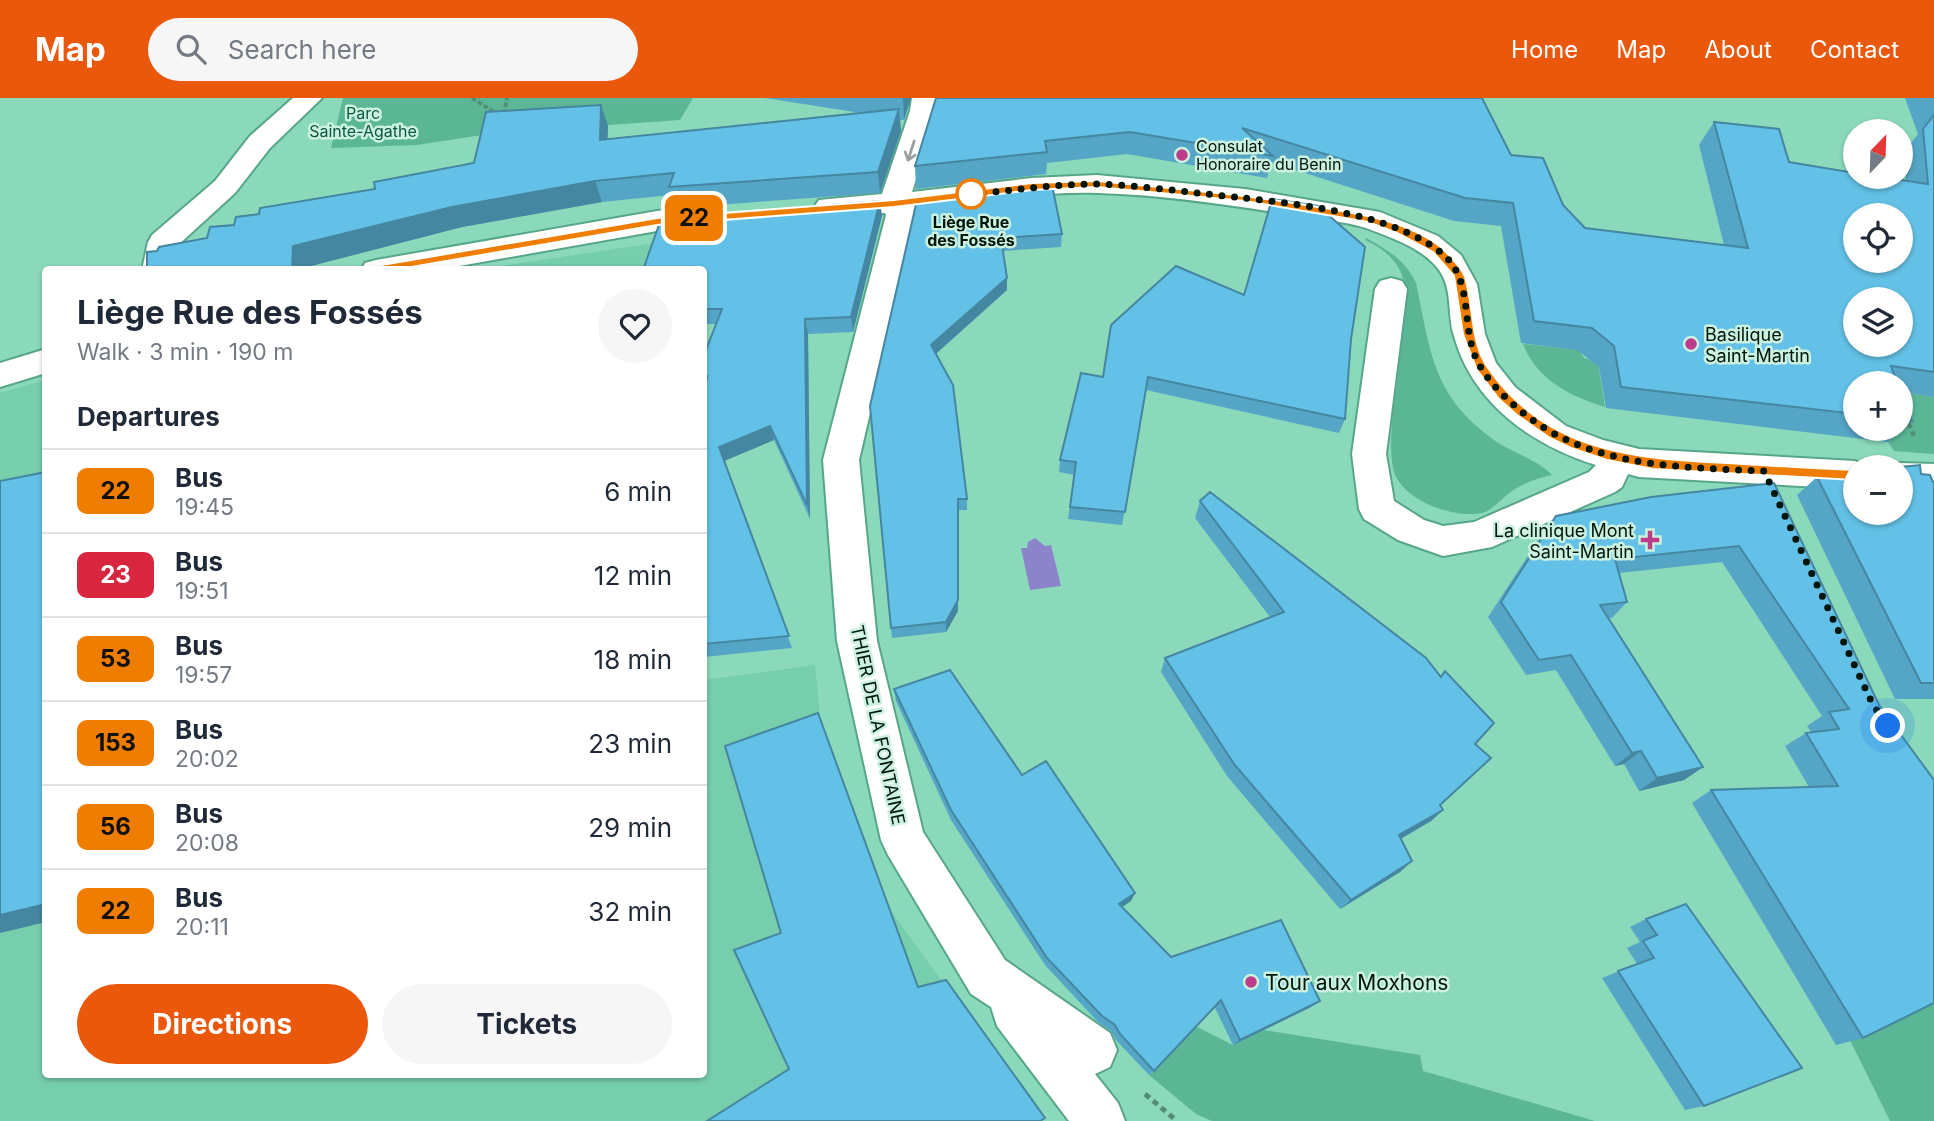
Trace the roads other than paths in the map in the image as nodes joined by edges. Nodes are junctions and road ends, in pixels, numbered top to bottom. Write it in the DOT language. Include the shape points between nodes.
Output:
graph roads {
  1 [pos="309,98"];
  2 [pos="1047,98"];
  3 [pos="925,104"];
  4 [pos="894,203"];
  5 [pos="804,209"];
  6 [pos="737,215"];
  7 [pos="158,266"];
  8 [pos="399,266"];
  9 [pos="1391,289"];
  10 [pos="42,362"];
  11 [pos="0,375"];
  12 [pos="1618,458"];
  13 [pos="1764,471"];
  14 [pos="1843,474"];
  15 [pos="1913,477"];
  16 [pos="1934,478"];
  17 [pos="1781,508"];
  18 [pos="988,977"];
  19 [pos="1093,1051"];
  20 [pos="1100,1121"];
  1 -- 7 [label="street" via="260,142 225,187 163,242"];
  2 -- 3 [label="street"];
  3 -- 4 [label="street, one-way"];
  4 -- 5 [label="street"];
  4 -- 12 [label="street" via="1097,184 1245,198 1389,225 1427,243 1454,267 1462,285 1475,356 1503,396 1554,435"];
  4 -- 18 [label="street, THIER DE LA FONTAINE" via="901,215 841,460 857,641 902,840"];
  6 -- 8 [label="street" via="657,222"];
  9 -- 12 [label="street" via="1369,454 1377,509 1411,530 1443,541 1479,536 1602,482"];
  10 -- 11 [label="street"];
  12 -- 13 [label="street"];
  13 -- 14 [label="street"];
  13 -- 17 [label="street"];
  15 -- 16 [label="street"];
  18 -- 19 [label="street, THIER DE LA FONTAINE"];
  18 -- 20 [label="street"];
}
